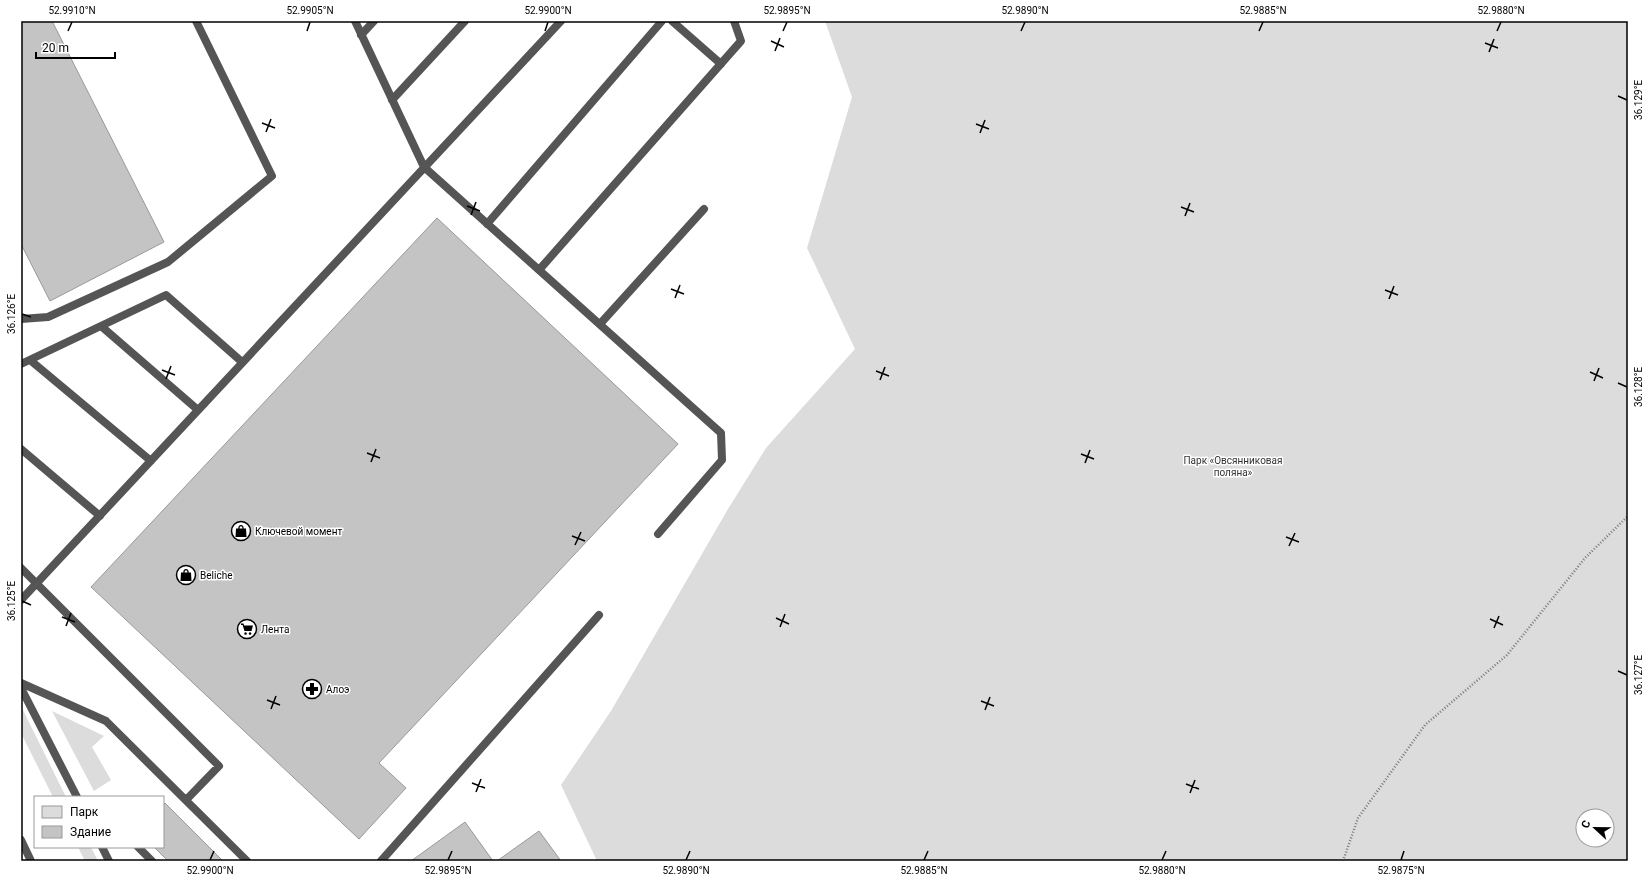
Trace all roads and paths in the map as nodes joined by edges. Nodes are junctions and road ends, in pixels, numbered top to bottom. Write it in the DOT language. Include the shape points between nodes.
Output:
graph roads {
  1 [pos="196,21"];
  2 [pos="355,21"];
  3 [pos="374,21"];
  4 [pos="465,21"];
  5 [pos="561,21"];
  6 [pos="662,21"];
  7 [pos="672,21"];
  8 [pos="734,21"];
  9 [pos="361,35"];
  10 [pos="721,64"];
  11 [pos="392,100"];
  12 [pos="424,167"];
  13 [pos="704,209"];
  14 [pos="487,224"];
  15 [pos="539,270"];
  16 [pos="21,319"];
  17 [pos="600,324"];
  18 [pos="101,326"];
  19 [pos="30,360"];
  20 [pos="242,362"];
  21 [pos="21,364"];
  22 [pos="198,410"];
  23 [pos="21,449"];
  24 [pos="151,461"];
  25 [pos="100,516"];
  26 [pos="1628,516"];
  27 [pos="658,534"];
  28 [pos="21,568"];
  29 [pos="38,584"];
  30 [pos="21,600"];
  31 [pos="599,615"];
  32 [pos="21,683"];
  33 [pos="21,688"];
  34 [pos="75,796"];
  35 [pos="186,800"];
  36 [pos="21,840"];
  37 [pos="102,848"];
  38 [pos="139,848"];
  39 [pos="31,861"];
  40 [pos="109,861"];
  41 [pos="152,861"];
  42 [pos="247,861"];
  43 [pos="381,861"];
  44 [pos="1343,861"];
  1 -- 16 [label="lane" via="272,176 168,262 48,317"];
  2 -- 9 [label="lane"];
  3 -- 9 [label="lane"];
  4 -- 11 [label="lane"];
  5 -- 12 [label="lane"];
  6 -- 14 [label="lane"];
  7 -- 10 [label="lane"];
  8 -- 10 [label="lane" via="741,41"];
  9 -- 11 [label="lane"];
  10 -- 15 [label="lane"];
  11 -- 12 [label="lane"];
  12 -- 14 [label="lane"];
  12 -- 20 [label="lane"];
  13 -- 17 [label="lane"];
  14 -- 15 [label="lane"];
  15 -- 17 [label="lane"];
  17 -- 27 [label="lane" via="720,433 722,460"];
  18 -- 19 [label="lane"];
  18 -- 20 [label="lane" via="166,295"];
  18 -- 22 [label="lane"];
  19 -- 21 [label="lane"];
  19 -- 24 [label="lane"];
  20 -- 22 [label="lane"];
  22 -- 24 [label="lane"];
  23 -- 25 [label="lane"];
  24 -- 25 [label="lane"];
  25 -- 29 [label="lane"];
  26 -- 44 [label="path" via="1584,558 1507,655 1425,725 1358,818"];
  28 -- 29 [label="lane"];
  29 -- 30 [label="lane"];
  29 -- 35 [label="lane" via="219,766"];
  31 -- 43 [label="lane"];
  32 -- 35 [label="lane" via="106,721"];
  33 -- 34 [label="lane"];
  35 -- 42 [label="lane"];
  36 -- 39 [label="lane"];
  37 -- 40 [label="lane"];
  38 -- 41 [label="lane"];
}
